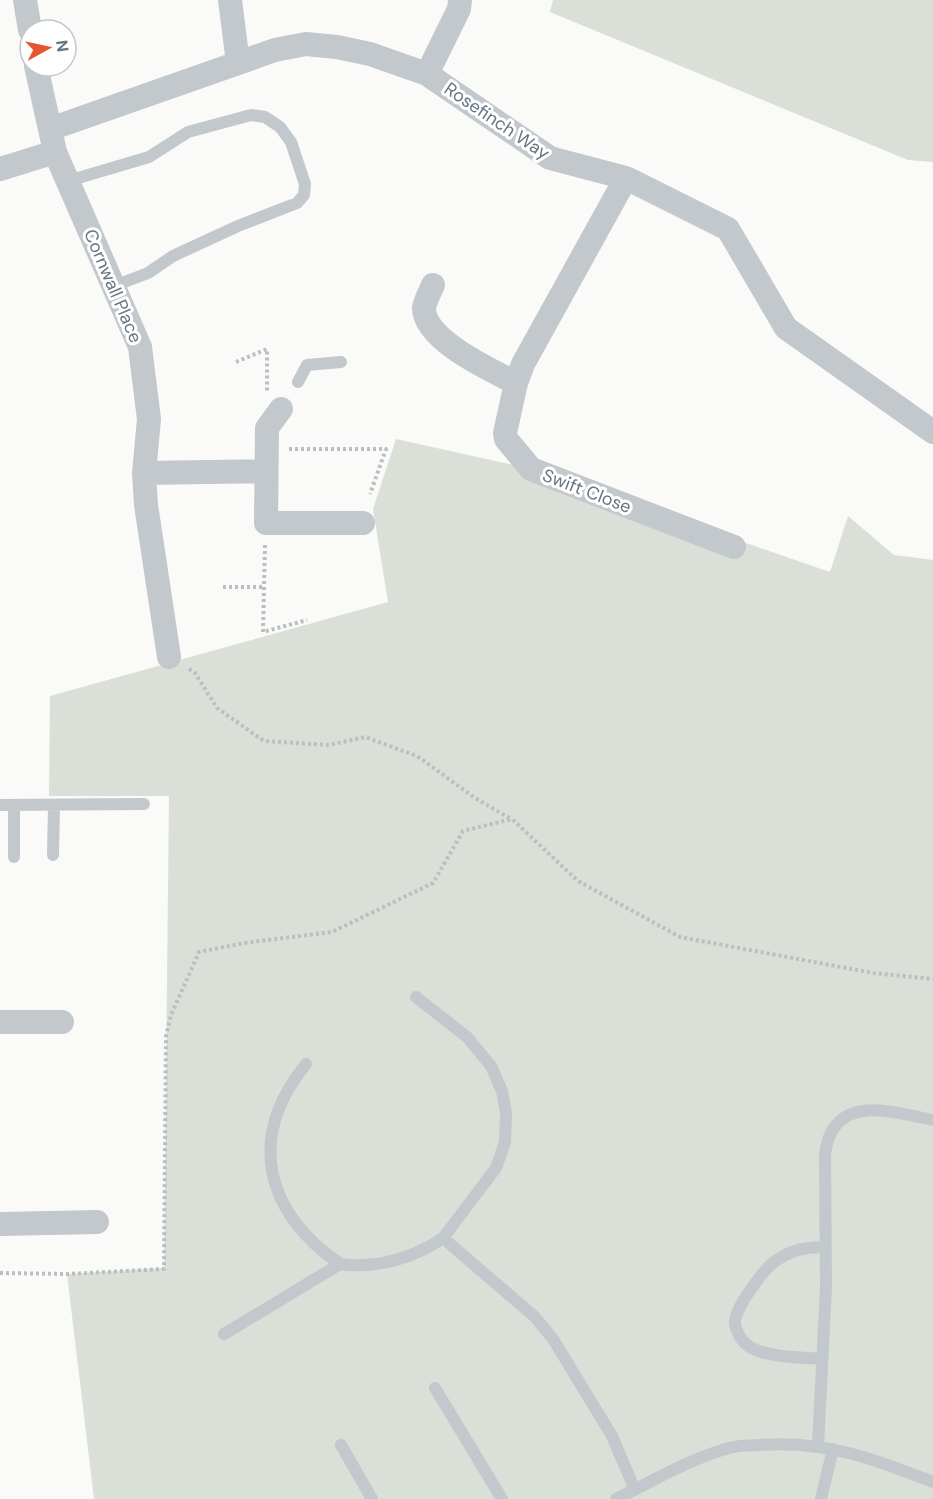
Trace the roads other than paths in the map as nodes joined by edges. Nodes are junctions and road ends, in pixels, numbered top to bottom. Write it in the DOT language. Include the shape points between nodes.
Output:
graph roads {
  1 [pos="25,0"];
  2 [pos="230,0"];
  3 [pos="460,0"];
  4 [pos="28,18"];
  5 [pos="238,63"];
  6 [pos="427,74"];
  7 [pos="39,78"];
  8 [pos="50,129"];
  9 [pos="56,152"];
  10 [pos="0,169"];
  11 [pos="626,178"];
  12 [pos="68,181"];
  13 [pos="433,285"];
  14 [pos="114,286"];
  15 [pos="341,362"];
  16 [pos="298,382"];
  17 [pos="516,383"];
  18 [pos="933,432"];
  19 [pos="144,473"];
  20 [pos="363,523"];
  21 [pos="734,546"];
  22 [pos="169,657"];
  23 [pos="144,804"];
  24 [pos="0,805"];
  25 [pos="14,805"];
  26 [pos="54,805"];
  27 [pos="53,855"];
  28 [pos="14,857"];
  29 [pos="416,997"];
  30 [pos="0,1022"];
  31 [pos="62,1022"];
  32 [pos="306,1065"];
  33 [pos="933,1120"];
  34 [pos="97,1222"];
  35 [pos="0,1224"];
  36 [pos="443,1238"];
  37 [pos="826,1247"];
  38 [pos="340,1264"];
  39 [pos="224,1334"];
  40 [pos="822,1359"];
  41 [pos="435,1388"];
  42 [pos="341,1445"];
  43 [pos="818,1445"];
  44 [pos="833,1449"];
  45 [pos="933,1482"];
  46 [pos="635,1490"];
  47 [pos="372,1499"];
  48 [pos="502,1499"];
  49 [pos="617,1499"];
  50 [pos="821,1499"];
  1 -- 4 [label="street"];
  2 -- 5 [label="street"];
  3 -- 6 [label="street"];
  5 -- 6 [label="street, Rosefinch Way" via="306,44 370,54"];
  5 -- 8 [label="street, Rosefinch Way"];
  6 -- 11 [label="street, Rosefinch Way" via="550,158"];
  7 -- 8 [label="street, Cornwall Place"];
  8 -- 9 [label="street, Cornwall Place"];
  9 -- 10 [label="street"];
  9 -- 12 [label="street, Cornwall Place"];
  11 -- 17 [label="street, Swift Close"];
  11 -- 18 [label="street, Rosefinch Way" via="728,229 786,328"];
  12 -- 14 [label="street, Cornwall Place"];
  12 -- 14 [label="lane" via="149,157 188,132 251,115 265,117 280,127 291,142 305,184 304,195 297,202"];
  13 -- 17 [label="street" via="424,307 429,324 472,361"];
  14 -- 19 [label="street, Cornwall Place" via="140,347 149,419"];
  15 -- 16 [label="lane" via="307,365"];
  17 -- 21 [label="street, Swift Close" via="506,439 531,469"];
  19 -- 20 [label="street" via="270,439 266,523"];
  19 -- 22 [label="street, Cornwall Place"];
  23 -- 26 [label="lane"];
  24 -- 25 [label="lane"];
  25 -- 26 [label="lane"];
  25 -- 28 [label="lane"];
  26 -- 27 [label="lane"];
  29 -- 36 [label="lane" via="467,1038 491,1066 506,1113 505,1142 496,1168"];
  30 -- 31 [label="street"];
  32 -- 38 [label="lane" via="283,1098 272,1129 270,1160 288,1214 308,1239"];
  33 -- 37 [label="lane" via="865,1109 838,1122 829,1136 825,1154"];
  34 -- 35 [label="street"];
  36 -- 38 [label="lane" via="426,1250 377,1265"];
  36 -- 46 [label="lane" via="535,1317 553,1339 612,1436"];
  37 -- 40 [label="lane"];
  37 -- 40 [label="lane" via="803,1248 775,1261 742,1303 735,1325 747,1346 757,1351"];
  38 -- 39 [label="lane"];
  40 -- 43 [label="lane"];
  41 -- 48 [label="lane"];
  42 -- 47 [label="lane"];
  43 -- 44 [label="lane"];
  43 -- 46 [label="lane" via="731,1447"];
  44 -- 45 [label="lane"];
  44 -- 50 [label="lane"];
  46 -- 49 [label="lane"];
}
